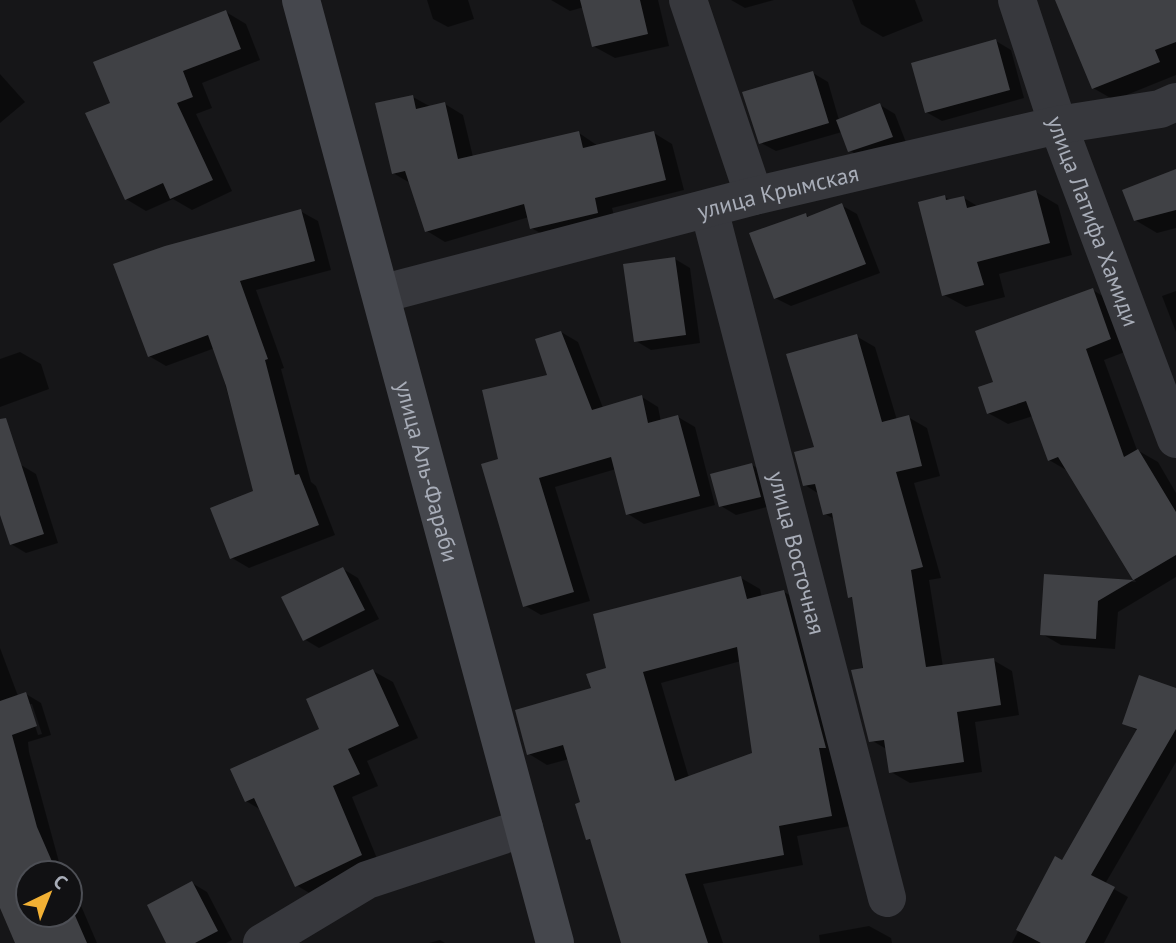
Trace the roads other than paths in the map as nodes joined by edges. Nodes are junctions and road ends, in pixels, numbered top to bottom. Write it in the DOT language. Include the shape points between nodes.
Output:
graph roads {
  1 [pos="301,0"];
  2 [pos="688,0"];
  3 [pos="1017,0"];
  4 [pos="1176,103"];
  5 [pos="1058,125"];
  6 [pos="754,196"];
  7 [pos="709,209"];
  8 [pos="381,293"];
  9 [pos="1176,439"];
  10 [pos="524,828"];
  11 [pos="887,898"];
  12 [pos="262,943"];
  13 [pos="555,943"];
  1 -- 8 [label="main road, улица Аль-Фараби"];
  2 -- 6 [label="street"];
  3 -- 5 [label="street, улица Латифа Хамиди"];
  4 -- 5 [label="street, улица Крымская"];
  5 -- 6 [label="street, улица Крымская"];
  5 -- 9 [label="street, улица Латифа Хамиди"];
  6 -- 7 [label="street, улица Крымская"];
  7 -- 8 [label="street, улица Крымская"];
  7 -- 11 [label="street, улица Восточная"];
  8 -- 10 [label="main road, улица Аль-Фараби"];
  10 -- 12 [label="street" via="367,880"];
  10 -- 13 [label="main road, улица Аль-Фараби"];
}
